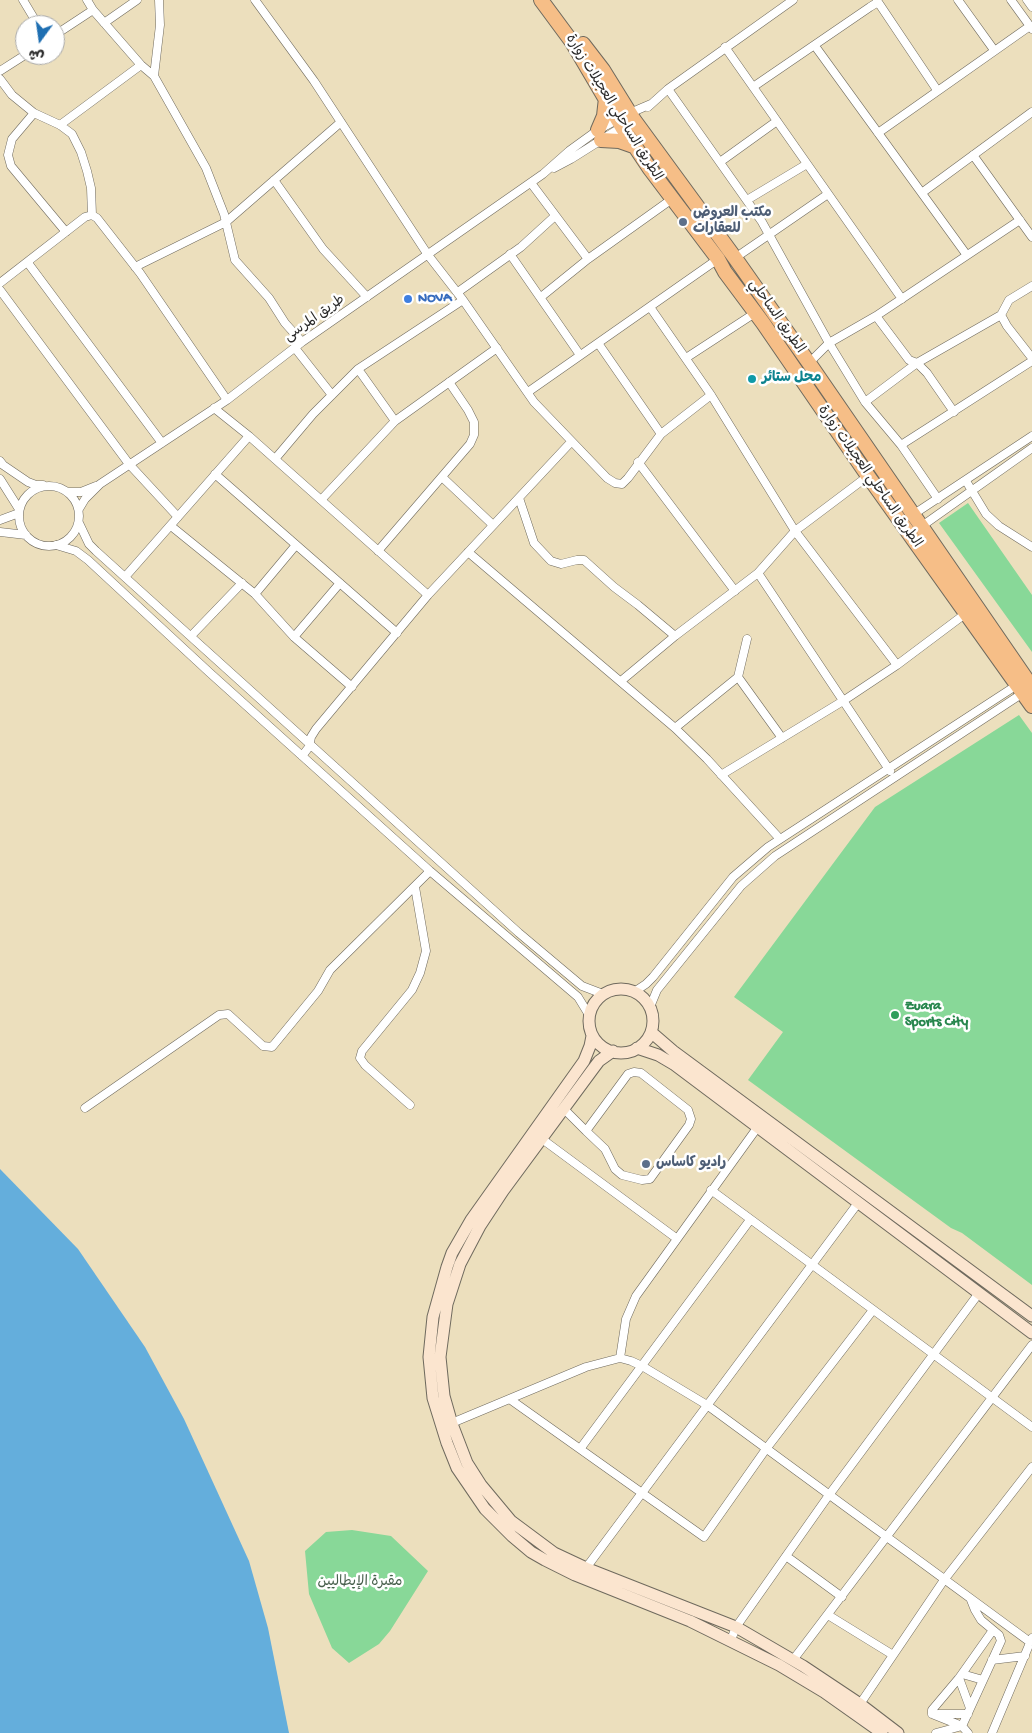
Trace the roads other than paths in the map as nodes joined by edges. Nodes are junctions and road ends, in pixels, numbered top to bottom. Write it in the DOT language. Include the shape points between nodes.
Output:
graph roads {
  1 [pos="23,0"];
  2 [pos="87,0"];
  3 [pos="137,0"];
  4 [pos="159,0"];
  5 [pos="255,0"];
  6 [pos="540,0"];
  7 [pos="548,0"];
  8 [pos="793,0"];
  9 [pos="958,0"];
  10 [pos="1011,0"];
  11 [pos="1027,0"];
  12 [pos="877,1"];
  13 [pos="1032,7"];
  14 [pos="93,10"];
  15 [pos="32,15"];
  16 [pos="104,23"];
  17 [pos="65,28"];
  18 [pos="1031,28"];
  19 [pos="815,46"];
  20 [pos="725,47"];
  21 [pos="994,50"];
  22 [pos="15,61"];
  23 [pos="141,65"];
  24 [pos="0,71"];
  25 [pos="154,76"];
  26 [pos="0,79"];
  27 [pos="754,87"];
  28 [pos="668,89"];
  29 [pos="937,90"];
  30 [pos="606,98"];
  31 [pos="1032,112"];
  32 [pos="34,113"];
  33 [pos="626,120"];
  34 [pos="777,121"];
  35 [pos="341,122"];
  36 [pos="60,125"];
  37 [pos="878,133"];
  38 [pos="599,135"];
  39 [pos="636,148"];
  40 [pos="973,156"];
  41 [pos="720,162"];
  42 [pos="807,164"];
  43 [pos="274,180"];
  44 [pos="531,183"];
  45 [pos="922,192"];
  46 [pos="828,194"];
  47 [pos="672,199"];
  48 [pos="747,200"];
  49 [pos="92,216"];
  50 [pos="555,216"];
  51 [pos="1020,220"];
  52 [pos="226,222"];
  53 [pos="66,232"];
  54 [pos="768,235"];
  55 [pos="1032,237"];
  56 [pos="510,254"];
  57 [pos="966,254"];
  58 [pos="428,255"];
  59 [pos="735,258"];
  60 [pos="588,259"];
  61 [pos="718,259"];
  62 [pos="28,263"];
  63 [pos="135,267"];
  64 [pos="0,283"];
  65 [pos="1032,286"];
  66 [pos="0,290"];
  67 [pos="458,292"];
  68 [pos="367,297"];
  69 [pos="541,297"];
  70 [pos="902,299"];
  71 [pos="463,300"];
  72 [pos="650,306"];
  73 [pos="755,313"];
  74 [pos="1001,315"];
  75 [pos="876,316"];
  76 [pos="302,342"];
  77 [pos="598,343"];
  78 [pos="829,343"];
  79 [pos="295,348"];
  80 [pos="497,348"];
  81 [pos="580,355"];
  82 [pos="686,358"];
  83 [pos="1032,359"];
  84 [pos="917,363"];
  85 [pos="809,364"];
  86 [pos="358,369"];
  87 [pos="449,382"];
  88 [pos="528,392"];
  89 [pos="332,394"];
  90 [pos="711,395"];
  91 [pos="227,400"];
  92 [pos="865,402"];
  93 [pos="214,408"];
  94 [pos="954,412"];
  95 [pos="395,421"];
  96 [pos="661,434"];
  97 [pos="249,436"];
  98 [pos="1032,436"];
  99 [pos="162,442"];
  100 [pos="571,442"];
  101 [pos="901,445"];
  102 [pos="1032,448"];
  103 [pos="275,459"];
  104 [pos="0,461"];
  105 [pos="638,462"];
  106 [pos="129,464"];
  107 [pos="216,474"];
  108 [pos="868,476"];
  109 [pos="442,477"];
  110 [pos="0,479"];
  111 [pos="966,481"];
  112 [pos="100,484"];
  113 [pos="45,485"];
  114 [pos="972,490"];
  115 [pos="68,492"];
  116 [pos="519,498"];
  117 [pos="938,498"];
  118 [pos="321,500"];
  119 [pos="78,509"];
  120 [pos="19,511"];
  121 [pos="914,514"];
  122 [pos="178,517"];
  123 [pos="0,520"];
  124 [pos="79,523"];
  125 [pos="493,525"];
  126 [pos="171,526"];
  127 [pos="922,526"];
  128 [pos="795,531"];
  129 [pos="0,532"];
  130 [pos="26,535"];
  131 [pos="56,545"];
  132 [pos="296,545"];
  133 [pos="1032,547"];
  134 [pos="378,551"];
  135 [pos="468,552"];
  136 [pos="758,573"];
  137 [pos="125,577"];
  138 [pos="242,583"];
  139 [pos="340,583"];
  140 [pos="735,591"];
  141 [pos="255,594"];
  142 [pos="428,595"];
  143 [pos="965,614"];
  144 [pos="397,633"];
  145 [pos="191,636"];
  146 [pos="675,636"];
  147 [pos="294,637"];
  148 [pos="747,639"];
  149 [pos="897,665"];
  150 [pos="738,677"];
  151 [pos="621,681"];
  152 [pos="1026,683"];
  153 [pos="352,687"];
  154 [pos="843,701"];
  155 [pos="1032,706"];
  156 [pos="675,728"];
  157 [pos="782,738"];
  158 [pos="310,744"];
  159 [pos="302,756"];
  160 [pos="888,768"];
  161 [pos="720,776"];
  162 [pos="894,778"];
  163 [pos="780,839"];
  164 [pos="742,869"];
  165 [pos="430,871"];
  166 [pos="749,878"];
  167 [pos="415,887"];
  168 [pos="634,992"];
  169 [pos="603,994"];
  170 [pos="650,1007"];
  171 [pos="589,1015"];
  172 [pos="650,1032"];
  173 [pos="592,1036"];
  174 [pos="637,1048"];
  175 [pos="613,1052"];
  176 [pos="410,1105"];
  177 [pos="85,1108"];
  178 [pos="564,1109"];
  179 [pos="758,1128"];
  180 [pos="586,1131"];
  181 [pos="542,1139"];
  182 [pos="842,1176"];
  183 [pos="834,1186"];
  184 [pos="711,1190"];
  185 [pos="858,1203"];
  186 [pos="750,1220"];
  187 [pos="476,1223"];
  188 [pos="676,1238"];
  189 [pos="812,1265"];
  190 [pos="979,1293"];
  191 [pos="873,1310"];
  192 [pos="1032,1316"];
  193 [pos="1032,1333"];
  194 [pos="1032,1345"];
  195 [pos="932,1354"];
  196 [pos="620,1358"];
  197 [pos="642,1366"];
  198 [pos="992,1397"];
  199 [pos="511,1400"];
  200 [pos="707,1405"];
  201 [pos="446,1426"];
  202 [pos="1032,1427"];
  203 [pos="580,1449"];
  204 [pos="766,1449"];
  205 [pos="1032,1466"];
  206 [pos="642,1493"];
  207 [pos="829,1495"];
  208 [pos="887,1538"];
  209 [pos="786,1556"];
  210 [pos="586,1568"];
  211 [pos="944,1580"];
  212 [pos="842,1597"];
  213 [pos="971,1599"];
  214 [pos="828,1615"];
  215 [pos="736,1628"];
  216 [pos="993,1630"];
  217 [pos="731,1640"];
  218 [pos="1031,1640"];
  219 [pos="894,1655"];
  220 [pos="1025,1656"];
  221 [pos="794,1660"];
  222 [pos="992,1660"];
  223 [pos="961,1676"];
  224 [pos="983,1680"];
  225 [pos="860,1704"];
  226 [pos="969,1711"];
  227 [pos="932,1714"];
  228 [pos="962,1726"];
  229 [pos="882,1733"];
  230 [pos="898,1733"];
  231 [pos="936,1733"];
  232 [pos="968,1733"];
  233 [pos="992,1733"];
  1 -- 15 [label="street"];
  2 -- 14 [label="street"];
  3 -- 16 [label="street"];
  4 -- 25 [label="street" via="160,25"];
  5 -- 35 [label="street"];
  6 -- 30 [label="highway, الطريق الساحلي العجيلات زوارة" via="572,42"];
  7 -- 33 [label="highway, الطريق الساحلي" via="603,70"];
  8 -- 20 [label="street, طريق المرسى"];
  9 -- 21 [label="street"];
  10 -- 18 [label="street"];
  11 -- 13 [label="street"];
  12 -- 19 [label="street"];
  12 -- 29 [label="street"];
  14 -- 16 [label="street"];
  14 -- 17 [label="street"];
  16 -- 23 [label="street"];
  18 -- 21 [label="street"];
  19 -- 27 [label="street"];
  19 -- 37 [label="street"];
  20 -- 27 [label="street"];
  20 -- 28 [label="street, طريق المرسى"];
  21 -- 29 [label="street"];
  22 -- 24 [label="street"];
  23 -- 25 [label="street"];
  23 -- 36 [label="street"];
  25 -- 52 [label="street" via="206,168"];
  26 -- 32 [label="street"];
  27 -- 34 [label="street"];
  28 -- 33 [label="street, طريق المرسى"];
  28 -- 41 [label="street"];
  29 -- 37 [label="street"];
  30 -- 33 [label="highway, الطريق الساحلي العجيلات زوارة"];
  30 -- 38 [label="highway"];
  31 -- 40 [label="street"];
  32 -- 36 [label="street"];
  32 -- 53 [label="street" via="12,139 8,155 11,166"];
  33 -- 38 [label="street, طريق المرسى"];
  33 -- 39 [label="highway, الطريق الساحلي العجيلات زوارة"];
  33 -- 59 [label="highway, الطريق الساحلي"];
  34 -- 41 [label="street"];
  34 -- 42 [label="street"];
  35 -- 43 [label="street"];
  35 -- 58 [label="street"];
  36 -- 49 [label="street" via="72,134 81,152 90,188"];
  37 -- 45 [label="street"];
  38 -- 39 [label="highway"];
  38 -- 44 [label="street, طريق المرسى" via="569,151"];
  39 -- 47 [label="highway, الطريق الساحلي العجيلات زوارة"];
  40 -- 45 [label="street"];
  40 -- 51 [label="street"];
  41 -- 48 [label="street"];
  42 -- 46 [label="street"];
  42 -- 48 [label="street"];
  43 -- 52 [label="street"];
  43 -- 68 [label="street" via="323,249"];
  44 -- 50 [label="street"];
  44 -- 58 [label="street, طريق المرسى"];
  45 -- 57 [label="street"];
  46 -- 54 [label="street"];
  46 -- 70 [label="street"];
  47 -- 60 [label="street"];
  47 -- 61 [label="highway, الطريق الساحلي العجيلات زوارة"];
  48 -- 54 [label="street"];
  49 -- 53 [label="street" via="85,217"];
  49 -- 63 [label="street" via="97,218"];
  50 -- 56 [label="street"];
  50 -- 60 [label="street"];
  51 -- 55 [label="street"];
  51 -- 57 [label="street"];
  52 -- 63 [label="street"];
  52 -- 76 [label="street" via="235,260"];
  53 -- 62 [label="street"];
  54 -- 59 [label="street"];
  54 -- 78 [label="street"];
  56 -- 67 [label="street"];
  56 -- 69 [label="street"];
  57 -- 70 [label="street"];
  58 -- 67 [label="street"];
  58 -- 68 [label="street, طريق المرسى"];
  59 -- 85 [label="highway, الطريق الساحلي"];
  60 -- 69 [label="street"];
  61 -- 72 [label="street"];
  61 -- 73 [label="highway, الطريق الساحلي العجيلات زوارة"];
  62 -- 64 [label="street"];
  62 -- 99 [label="street"];
  63 -- 91 [label="street"];
  65 -- 74 [label="street" via="1010,300"];
  66 -- 106 [label="street"];
  67 -- 71 [label="street"];
  68 -- 76 [label="street, طريق المرسى"];
  69 -- 81 [label="street"];
  70 -- 75 [label="street"];
  71 -- 80 [label="street"];
  71 -- 86 [label="street"];
  72 -- 77 [label="street"];
  72 -- 82 [label="street"];
  73 -- 82 [label="street"];
  73 -- 108 [label="highway, الطريق الساحلي العجيلات زوارة"];
  74 -- 83 [label="street"];
  74 -- 84 [label="street"];
  75 -- 78 [label="street"];
  75 -- 84 [label="street" via="908,360"];
  76 -- 79 [label="street, طريق المرسى"];
  77 -- 81 [label="street"];
  77 -- 96 [label="street"];
  78 -- 85 [label="street"];
  78 -- 92 [label="street"];
  79 -- 89 [label="street"];
  79 -- 91 [label="street, طريق المرسى"];
  80 -- 87 [label="street"];
  80 -- 88 [label="street"];
  81 -- 88 [label="street"];
  82 -- 90 [label="street"];
  83 -- 94 [label="street"];
  84 -- 92 [label="street"];
  84 -- 94 [label="street"];
  85 -- 121 [label="highway, الطريق الساحلي"];
  86 -- 89 [label="street"];
  86 -- 95 [label="street"];
  87 -- 95 [label="street"];
  87 -- 109 [label="street" via="468,410 475,429 470,444"];
  88 -- 100 [label="street"];
  89 -- 103 [label="street"];
  90 -- 96 [label="street"];
  90 -- 128 [label="street"];
  91 -- 93 [label="street, طريق المرسى"];
  92 -- 101 [label="street"];
  93 -- 97 [label="street"];
  93 -- 99 [label="street, طريق المرسى"];
  94 -- 101 [label="street"];
  95 -- 118 [label="street"];
  96 -- 105 [label="street"];
  97 -- 103 [label="street"];
  97 -- 107 [label="street"];
  98 -- 111 [label="street"];
  99 -- 106 [label="street, طريق المرسى"];
  100 -- 105 [label="street" via="615,483 622,484"];
  100 -- 116 [label="street"];
  101 -- 117 [label="street"];
  102 -- 114 [label="street"];
  103 -- 118 [label="street"];
  104 -- 113 [label="street" via="28,482"];
  105 -- 140 [label="street"];
  106 -- 112 [label="street, طريق المرسى"];
  106 -- 122 [label="street"];
  107 -- 122 [label="street"];
  107 -- 132 [label="street"];
  108 -- 128 [label="street"];
  108 -- 143 [label="highway, الطريق الساحلي العجيلات زوارة"];
  109 -- 125 [label="street"];
  109 -- 134 [label="street"];
  110 -- 120 [label="street"];
  111 -- 114 [label="street"];
  111 -- 117 [label="street"];
  112 -- 115 [label="street, طريق المرسى" via="81,492"];
  112 -- 119 [label="street, طريق المرسى"];
  113 -- 115 [label="street"];
  113 -- 120 [label="street" via="34,489"];
  114 -- 127 [label="street"];
  114 -- 133 [label="street" via="986,514"];
  115 -- 119 [label="street"];
  116 -- 125 [label="street"];
  116 -- 146 [label="street" via="534,543 551,561 561,564 584,560"];
  117 -- 121 [label="street"];
  118 -- 134 [label="street"];
  119 -- 124 [label="street"];
  120 -- 123 [label="street"];
  120 -- 130 [label="street" via="21,528"];
  121 -- 127 [label="highway, الطريق الساحلي"];
  122 -- 126 [label="street"];
  124 -- 131 [label="street" via="66,541"];
  124 -- 137 [label="street" via="89,544"];
  125 -- 135 [label="street"];
  126 -- 137 [label="street"];
  126 -- 138 [label="street"];
  127 -- 152 [label="highway, الطريق الساحلي"];
  128 -- 136 [label="street"];
  128 -- 149 [label="street"];
  129 -- 130 [label="street"];
  130 -- 131 [label="street" via="39,544"];
  131 -- 159 [label="street" via="88,560"];
  132 -- 139 [label="street"];
  132 -- 141 [label="street"];
  134 -- 142 [label="street"];
  135 -- 142 [label="street"];
  135 -- 151 [label="street"];
  136 -- 140 [label="street"];
  136 -- 154 [label="street"];
  137 -- 145 [label="street"];
  138 -- 141 [label="street"];
  138 -- 145 [label="street"];
  139 -- 144 [label="street"];
  139 -- 147 [label="street"];
  140 -- 146 [label="street"];
  141 -- 147 [label="street"];
  142 -- 144 [label="street"];
  143 -- 149 [label="street"];
  143 -- 152 [label="highway, الطريق الساحلي العجيلات زوارة"];
  144 -- 153 [label="street"];
  145 -- 158 [label="street"];
  146 -- 151 [label="street"];
  147 -- 153 [label="street"];
  148 -- 150 [label="street"];
  149 -- 154 [label="street"];
  150 -- 156 [label="street"];
  150 -- 157 [label="street"];
  151 -- 156 [label="street"];
  152 -- 155 [label="highway, الطريق الساحلي العجيلات زوارة"];
  152 -- 160 [label="street"];
  152 -- 162 [label="street"];
  153 -- 158 [label="street" via="313,733"];
  154 -- 157 [label="street"];
  154 -- 160 [label="street"];
  156 -- 161 [label="street"];
  157 -- 161 [label="street"];
  158 -- 159 [label="street"];
  158 -- 169 [label="street" via="546,957 582,986"];
  159 -- 165 [label="street"];
  160 -- 162 [label="street"];
  160 -- 163 [label="street"];
  161 -- 163 [label="street"];
  162 -- 166 [label="street" via="775,856"];
  163 -- 164 [label="street"];
  164 -- 166 [label="street"];
  164 -- 168 [label="street" via="653,977"];
  165 -- 167 [label="street"];
  165 -- 171 [label="street" via="572,992"];
  166 -- 170 [label="street" via="657,990"];
  167 -- 176 [label="street" via="426,951 420,973 412,990 362,1051 360,1058"];
  167 -- 177 [label="street" via="330,970 318,992 272,1047 262,1046 228,1014 219,1015"];
  168 -- 169 [label="street" via="624,989"];
  168 -- 170 [label="street"];
  169 -- 171 [label="street"];
  170 -- 172 [label="street"];
  171 -- 173 [label="street"];
  172 -- 174 [label="street"];
  172 -- 182 [label="street"];
  173 -- 175 [label="street"];
  173 -- 187 [label="street" via="584,1061"];
  174 -- 175 [label="street"];
  174 -- 179 [label="street" via="675,1065"];
  175 -- 178 [label="street" via="599,1062"];
  178 -- 180 [label="street"];
  178 -- 181 [label="street"];
  179 -- 183 [label="street"];
  179 -- 184 [label="street"];
  180 -- 180 [label="street" via="605,1149 614,1169 622,1175 642,1180 650,1179 691,1119 688,1110 640,1073 634,1072 628,1074"];
  181 -- 187 [label="street"];
  181 -- 188 [label="street"];
  182 -- 183 [label="street"];
  182 -- 192 [label="street"];
  183 -- 185 [label="street"];
  184 -- 186 [label="street"];
  184 -- 188 [label="street"];
  185 -- 189 [label="street"];
  185 -- 190 [label="street"];
  186 -- 189 [label="street"];
  186 -- 197 [label="street"];
  187 -- 201 [label="street" via="449,1260 433,1317 430,1379 433,1398"];
  188 -- 196 [label="street" via="630,1307"];
  189 -- 191 [label="street"];
  189 -- 200 [label="street"];
  190 -- 193 [label="street"];
  190 -- 195 [label="street"];
  191 -- 195 [label="street"];
  191 -- 204 [label="street"];
  194 -- 198 [label="street"];
  195 -- 198 [label="street"];
  195 -- 207 [label="street"];
  196 -- 197 [label="street"];
  196 -- 199 [label="street" via="563,1376"];
  197 -- 200 [label="street"];
  197 -- 203 [label="street"];
  198 -- 202 [label="street"];
  198 -- 208 [label="street"];
  199 -- 201 [label="street"];
  199 -- 203 [label="street"];
  200 -- 204 [label="street"];
  200 -- 206 [label="street"];
  201 -- 210 [label="street" via="485,1490 511,1521 554,1553"];
  201 -- 217 [label="street" via="457,1468 469,1487 492,1516 531,1552 575,1575"];
  203 -- 206 [label="street"];
  204 -- 206 [label="street" via="704,1537"];
  204 -- 207 [label="street"];
  205 -- 211 [label="street"];
  206 -- 210 [label="street"];
  207 -- 208 [label="street"];
  207 -- 209 [label="street"];
  208 -- 211 [label="street"];
  208 -- 212 [label="street"];
  209 -- 212 [label="street"];
  209 -- 215 [label="street"];
  210 -- 215 [label="street"];
  211 -- 213 [label="street"];
  211 -- 219 [label="street"];
  212 -- 214 [label="street"];
  213 -- 216 [label="street" via="981,1620"];
  213 -- 218 [label="street"];
  214 -- 219 [label="street"];
  214 -- 221 [label="street"];
  215 -- 217 [label="street"];
  215 -- 221 [label="street"];
  216 -- 222 [label="street" via="1001,1638"];
  216 -- 223 [label="street"];
  217 -- 229 [label="street" via="779,1664"];
  218 -- 220 [label="street"];
  219 -- 225 [label="street"];
  220 -- 222 [label="street"];
  220 -- 233 [label="street"];
  221 -- 225 [label="street"];
  222 -- 224 [label="street"];
  223 -- 224 [label="street"];
  223 -- 226 [label="street"];
  223 -- 227 [label="street"];
  224 -- 226 [label="street"];
  225 -- 230 [label="street"];
  226 -- 227 [label="street"];
  226 -- 228 [label="street"];
  227 -- 228 [label="street"];
  228 -- 231 [label="street"];
  228 -- 232 [label="street"];
}
